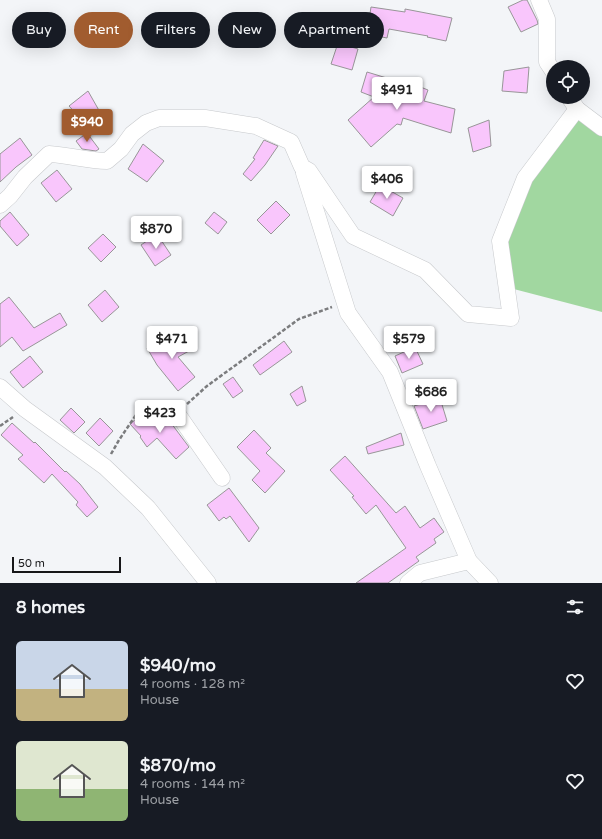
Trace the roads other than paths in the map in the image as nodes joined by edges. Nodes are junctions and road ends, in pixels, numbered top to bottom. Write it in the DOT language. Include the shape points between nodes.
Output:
graph roads {
  1 [pos="539,0"];
  2 [pos="547,60"];
  3 [pos="572,104"];
  4 [pos="574,104"];
  5 [pos="602,128"];
  6 [pos="302,167"];
  7 [pos="0,205"];
  8 [pos="0,387"];
  9 [pos="177,413"];
  10 [pos="222,478"];
  11 [pos="469,561"];
  12 [pos="208,583"];
  13 [pos="408,583"];
  14 [pos="490,583"];
  1 -- 2 [label="street" via="547,19"];
  3 -- 6 [label="street" via="524,178 500,241 511,318 468,314 425,270 353,236 309,171"];
  4 -- 5 [label="street"];
  6 -- 7 [label="street" via="290,142 256,126 205,118 159,118 146,123 132,134 107,161 89,161 49,154"];
  6 -- 11 [label="street" via="348,313 390,372"];
  8 -- 12 [label="street" via="25,409 105,467 148,508"];
  9 -- 10 [label="street"];
  11 -- 13 [label="street" via="420,573"];
  11 -- 14 [label="street"];
}
